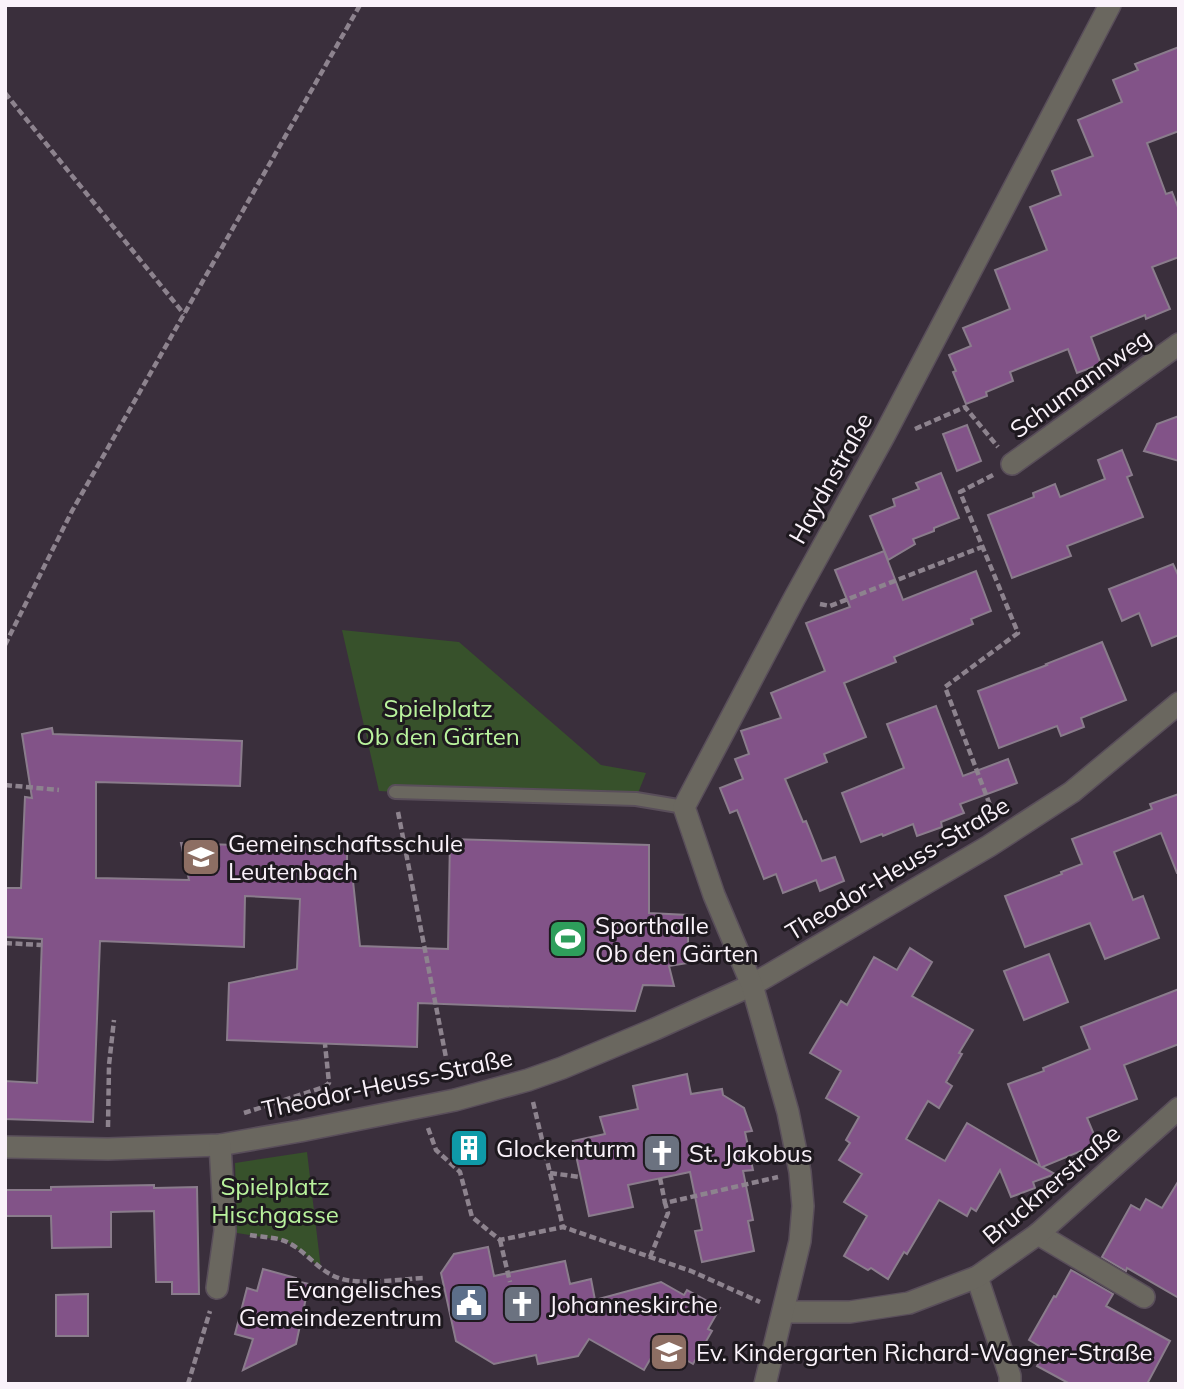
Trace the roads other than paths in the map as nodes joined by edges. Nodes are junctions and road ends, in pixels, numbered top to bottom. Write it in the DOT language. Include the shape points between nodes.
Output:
graph roads {
  1 [pos="1110,5"];
  2 [pos="1179,344"];
  3 [pos="1012,464"];
  4 [pos="1179,703"];
  5 [pos="395,792"];
  6 [pos="684,807"];
  7 [pos="752,985"];
  8 [pos="1179,1108"];
  9 [pos="227,1144"];
  10 [pos="5,1147"];
  11 [pos="1038,1234"];
  12 [pos="977,1277"];
  13 [pos="217,1288"];
  14 [pos="1144,1297"];
  15 [pos="783,1312"];
  16 [pos="765,1384"];
  17 [pos="1010,1384"];
  1 -- 6 [label="street, Haydnstraße"];
  2 -- 3 [label="street, Schumannweg"];
  4 -- 7 [label="street, Theodor-Heuss-Straße" via="1072,792"];
  5 -- 6 [label="lane" via="636,799"];
  6 -- 7 [label="street"];
  7 -- 9 [label="street, Theodor-Heuss-Straße" via="528,1080 456,1100"];
  7 -- 15 [label="street" via="800,1172 800,1241"];
  8 -- 11 [label="street, Brucknerstraße"];
  9 -- 10 [label="street, Theodor-Heuss-Straße"];
  9 -- 13 [label="street" via="225,1231"];
  11 -- 12 [label="street, Brucknerstraße"];
  11 -- 14 [label="street"];
  12 -- 15 [label="street, Brucknerstraße" via="909,1303 850,1312"];
  12 -- 17 [label="street"];
  15 -- 16 [label="street"];
}
